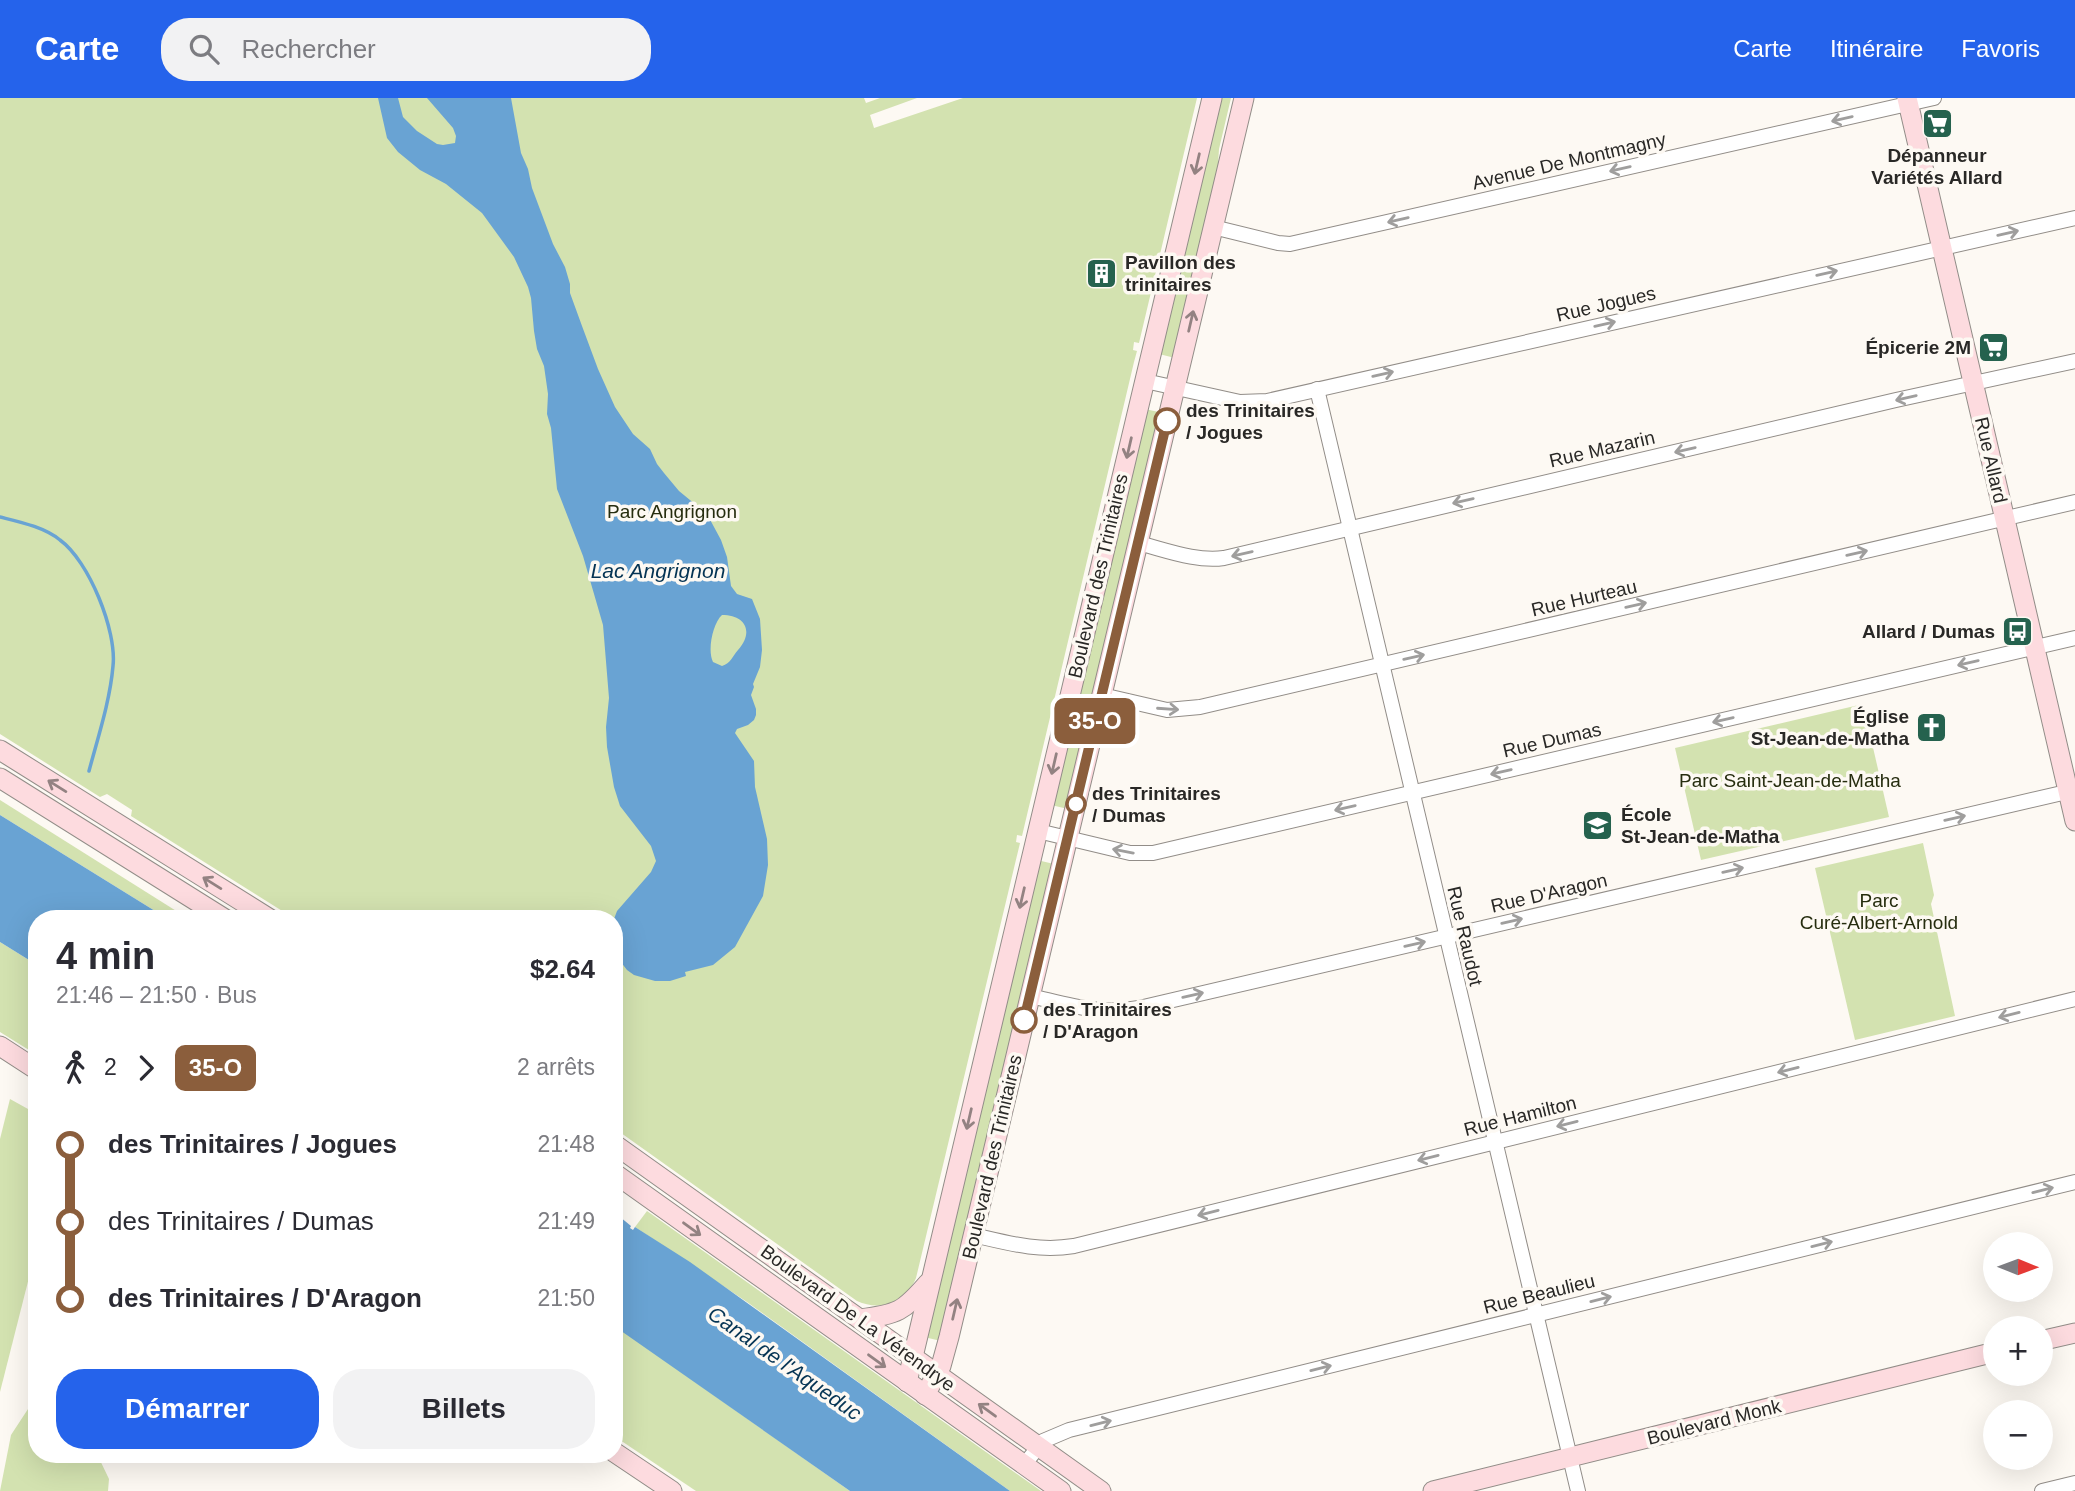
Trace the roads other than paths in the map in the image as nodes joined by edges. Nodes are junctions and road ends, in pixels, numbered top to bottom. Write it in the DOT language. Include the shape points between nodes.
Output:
graph roads {
  1 [pos="1212,98"];
  2 [pos="1244,98"];
  3 [pos="1934,98"];
  4 [pos="1908,101"];
  5 [pos="2075,218"];
  6 [pos="1213,227"];
  7 [pos="1942,248"];
  8 [pos="2075,361"];
  9 [pos="1145,381"];
  10 [pos="1973,383"];
  11 [pos="1175,388"];
  12 [pos="1317,389"];
  13 [pos="2075,502"];
  14 [pos="2004,519"];
  15 [pos="1349,528"];
  16 [pos="1138,544"];
  17 [pos="2075,638"];
  18 [pos="2035,647"];
  19 [pos="1381,665"];
  20 [pos="1102,695"];
  21 [pos="0,750"];
  22 [pos="0,778"];
  23 [pos="2072,791"];
  24 [pos="1411,793"];
  25 [pos="2075,821"];
  26 [pos="1038,831"];
  27 [pos="1068,838"];
  28 [pos="211,910"];
  29 [pos="256,910"];
  30 [pos="1445,937"];
  31 [pos="1030,996"];
  32 [pos="2075,999"];
  33 [pos="0,1046"];
  34 [pos="28,1064"];
  35 [pos="1495,1142"];
  36 [pos="623,1150"];
  37 [pos="623,1179"];
  38 [pos="2075,1182"];
  39 [pos="973,1235"];
  40 [pos="931,1280"];
  41 [pos="1535,1315"];
  42 [pos="860,1319"];
  43 [pos="2075,1333"];
  44 [pos="2053,1338"];
  45 [pos="1983,1355"];
  46 [pos="913,1357"];
  47 [pos="937,1374"];
  48 [pos="906,1382"];
  49 [pos="925,1395"];
  50 [pos="1038,1446"];
  51 [pos="1570,1457"];
  52 [pos="623,1458"];
  53 [pos="1024,1465"];
  54 [pos="2075,1483"];
  55 [pos="672,1491"];
  56 [pos="1061,1491"];
  57 [pos="1101,1491"];
  58 [pos="1433,1491"];
  59 [pos="1578,1491"];
  60 [pos="2042,1491"];
  1 -- 9 [label="main road, Boulevard des Trinitaires, one-way"];
  2 -- 6 [label="main road, Boulevard des Trinitaires"];
  3 -- 4 [label="street, Avenue De Montmagny"];
  4 -- 6 [label="street, Avenue De Montmagny, one-way" via="1290,244"];
  4 -- 7 [label="main road, Rue Allard"];
  7 -- 5 [label="street, Rue Jogues, one-way"];
  11 -- 6 [label="main road, Boulevard des Trinitaires, one-way"];
  7 -- 10 [label="main road, Rue Allard"];
  12 -- 7 [label="street, Rue Jogues, one-way"];
  8 -- 10 [label="street, Rue Mazarin"];
  9 -- 11 [label="street, Rue Jogues"];
  9 -- 26 [label="main road, Boulevard des Trinitaires, one-way"];
  10 -- 14 [label="main road, Rue Allard"];
  10 -- 15 [label="street, Rue Mazarin, one-way"];
  11 -- 12 [label="street, Rue Jogues" via="1247,403"];
  11 -- 16 [label="main road, Boulevard des Trinitaires"];
  12 -- 15 [label="street, Rue Raudot"];
  13 -- 14 [label="street, Rue Hurteau"];
  14 -- 18 [label="main road, Rue Allard"];
  19 -- 14 [label="street, Rue Hurteau, one-way"];
  15 -- 16 [label="street, Rue Mazarin, one-way" via="1213,560"];
  15 -- 19 [label="street, Rue Raudot"];
  16 -- 20 [label="main road, Boulevard des Trinitaires"];
  17 -- 18 [label="street, Rue Dumas"];
  18 -- 23 [label="main road, Rue Allard"];
  18 -- 24 [label="street, Rue Dumas, one-way"];
  20 -- 19 [label="street, Rue Hurteau, one-way" via="1156,709 1189,709"];
  19 -- 24 [label="street, Rue Raudot"];
  20 -- 27 [label="main road, Boulevard des Trinitaires"];
  29 -- 21 [label="main road, one-way"];
  22 -- 28 [label="main road"];
  23 -- 25 [label="main road, Rue Allard"];
  30 -- 23 [label="street, Rue D'Aragon, one-way"];
  24 -- 27 [label="street, Rue Dumas, one-way" via="1153,853 1130,853"];
  24 -- 30 [label="street, Rue Raudot"];
  26 -- 27 [label="street, Rue Dumas"];
  26 -- 40 [label="main road, Boulevard des Trinitaires, one-way"];
  27 -- 31 [label="main road, Boulevard des Trinitaires"];
  31 -- 30 [label="street, Rue D'Aragon, one-way" via="1111,1012"];
  30 -- 35 [label="street, Rue Raudot"];
  31 -- 39 [label="main road, Boulevard des Trinitaires"];
  32 -- 35 [label="street, Rue Hamilton, one-way"];
  33 -- 34 [label="main road"];
  35 -- 39 [label="street, Rue Hamilton, one-way" via="1061,1248 1024,1247"];
  35 -- 41 [label="street, Rue Raudot"];
  36 -- 42 [label="main road, Boulevard De La Vérendrye"];
  37 -- 48 [label="main road, Boulevard De La Vérendrye, one-way"];
  41 -- 38 [label="street, Rue Beaulieu, one-way"];
  47 -- 39 [label="main road, Boulevard des Trinitaires, one-way"];
  40 -- 42 [label="main road" via="900,1311"];
  40 -- 46 [label="main road, Boulevard des Trinitaires"];
  50 -- 41 [label="street, Rue Beaulieu, one-way" via="1069,1430"];
  41 -- 51 [label="street, Rue Raudot"];
  42 -- 46 [label="main road, Boulevard De La Vérendrye"];
  43 -- 44 [label="main road"];
  45 -- 51 [label="main road, Boulevard Monk"];
  46 -- 47 [label="main road, Boulevard De La Vérendrye"];
  46 -- 48 [label="main road, Boulevard des Trinitaires"];
  47 -- 49 [label="main road, Boulevard des Trinitaires"];
  50 -- 47 [label="main road, Boulevard De La Vérendrye, one-way"];
  48 -- 49 [label="main road, Boulevard De La Vérendrye"];
  49 -- 53 [label="main road, Boulevard De La Vérendrye"];
  50 -- 53 [label="street, Rue Beaulieu"];
  50 -- 57 [label="main road, Boulevard De La Vérendrye"];
  51 -- 58 [label="main road, Boulevard Monk"];
  51 -- 59 [label="street, Rue Raudot"];
  52 -- 55 [label="main road"];
  53 -- 56 [label="main road, Boulevard De La Vérendrye"];
  54 -- 60 [label="street"];
}
